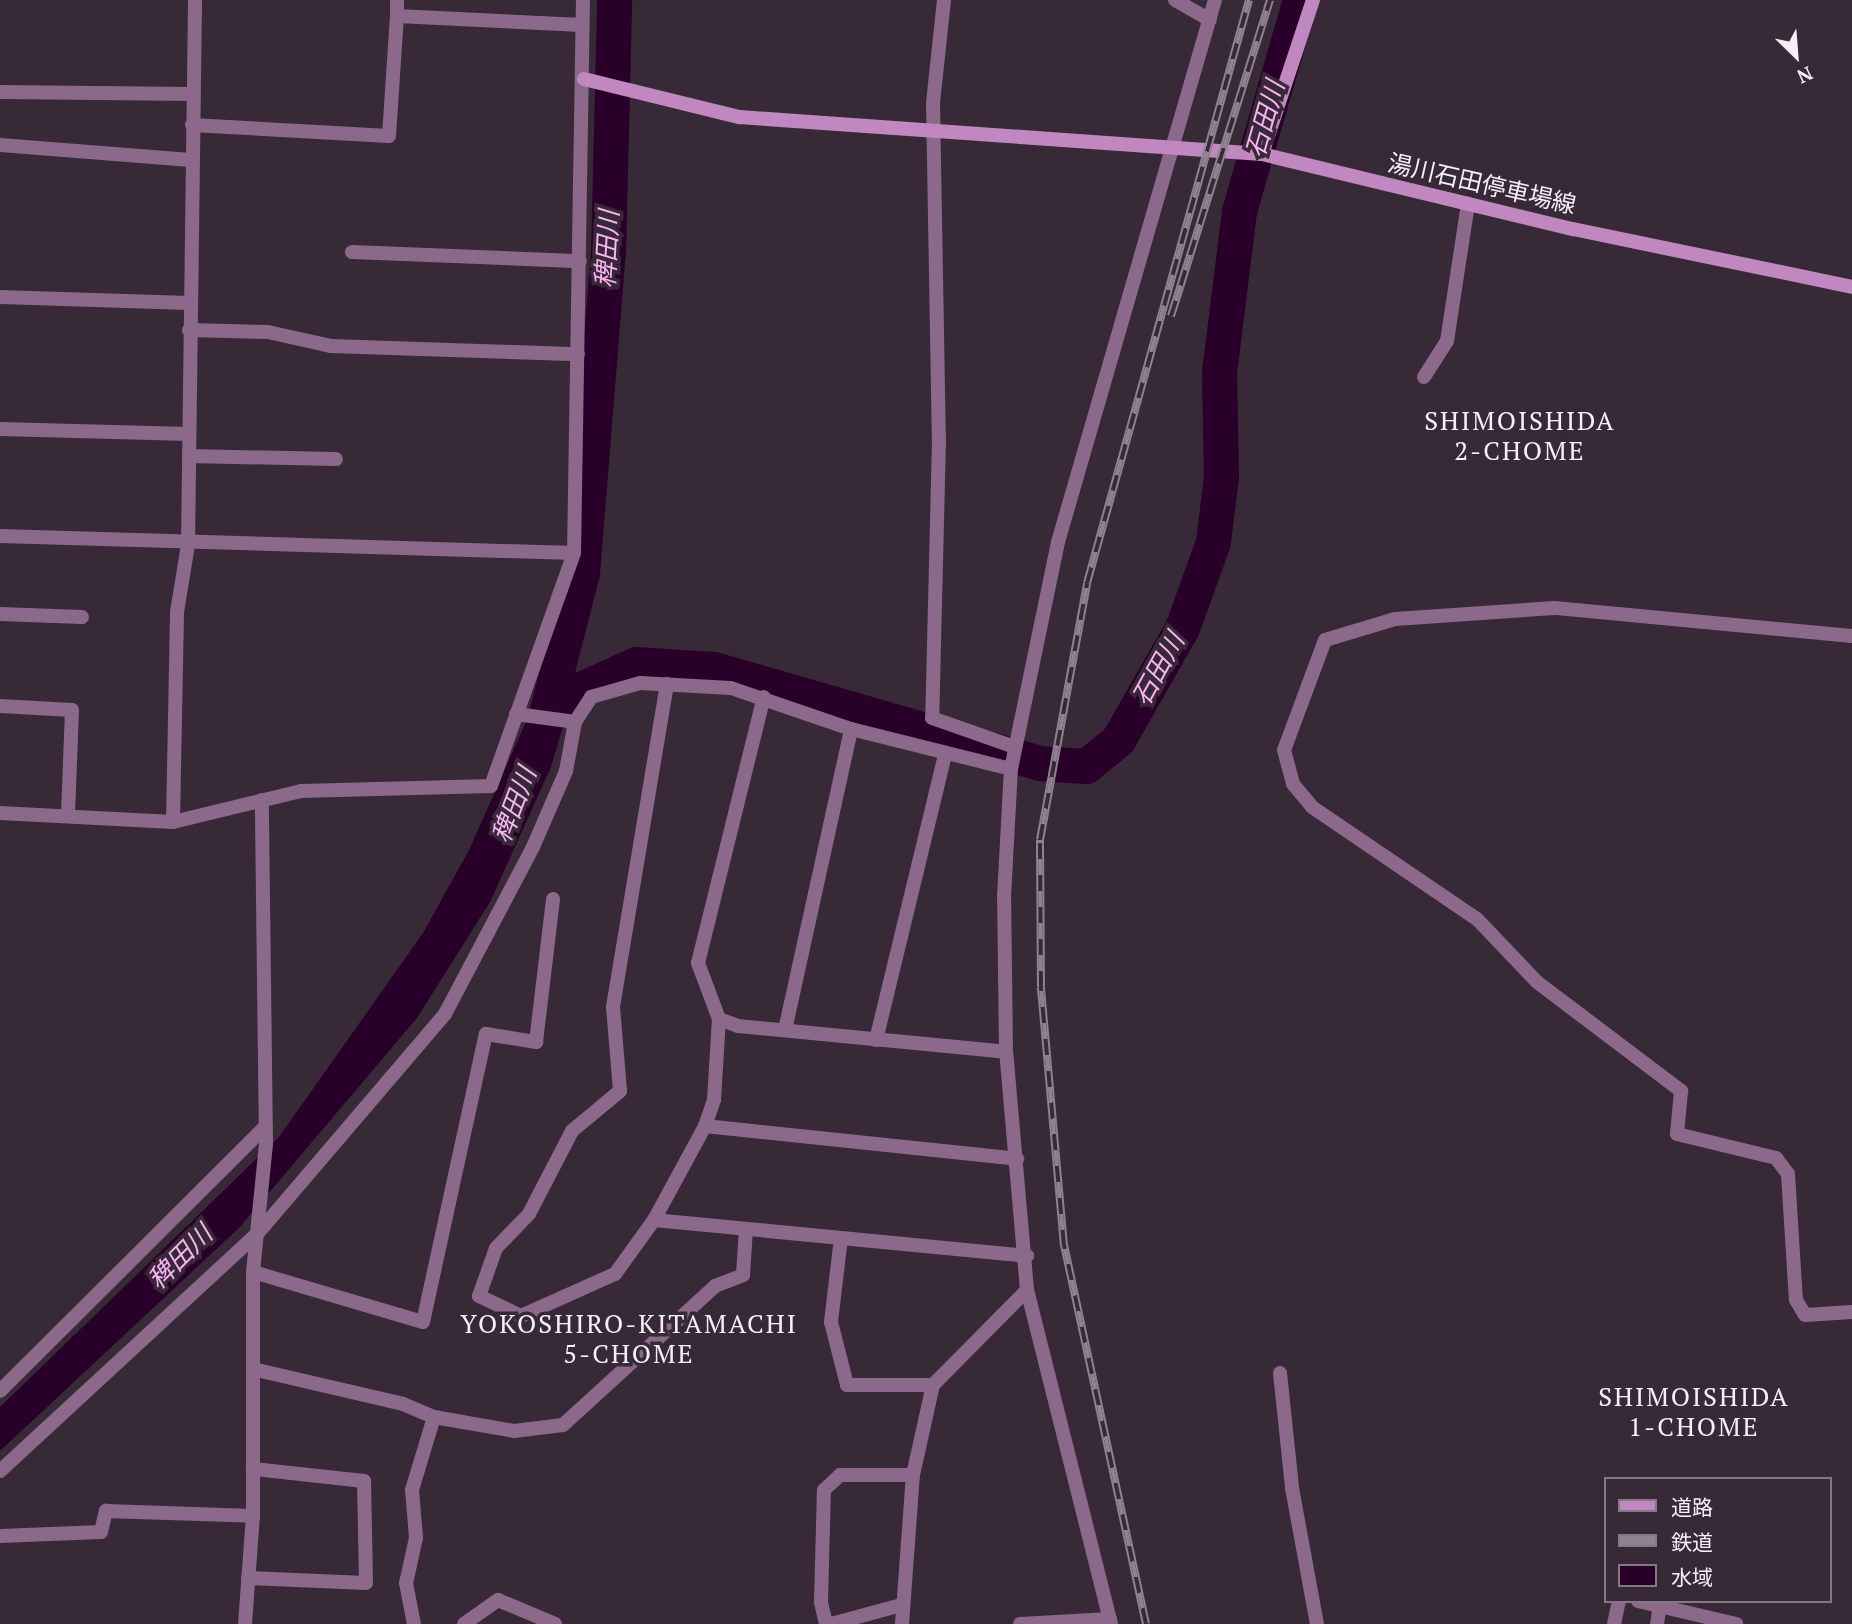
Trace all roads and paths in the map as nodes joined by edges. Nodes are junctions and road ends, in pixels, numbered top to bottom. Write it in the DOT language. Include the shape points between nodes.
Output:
graph roads {
  1 [pos="195,0"];
  2 [pos="397,0"];
  3 [pos="583,0"];
  4 [pos="943,0"];
  5 [pos="1175,0"];
  6 [pos="1215,0"];
  7 [pos="1314,0"];
  8 [pos="397,16"];
  9 [pos="1210,20"];
  10 [pos="582,25"];
  11 [pos="584,79"];
  12 [pos="0,92"];
  13 [pos="193,94"];
  14 [pos="192,125"];
  15 [pos="933,134"];
  16 [pos="1176,144"];
  17 [pos="0,145"];
  18 [pos="1262,154"];
  19 [pos="190,160"];
  20 [pos="1468,204"];
  21 [pos="352,252"];
  22 [pos="580,261"];
  23 [pos="1852,287"];
  24 [pos="0,297"];
  25 [pos="190,303"];
  26 [pos="189,330"];
  27 [pos="578,354"];
  28 [pos="1423,377"];
  29 [pos="0,429"];
  30 [pos="189,434"];
  31 [pos="189,456"];
  32 [pos="336,459"];
  33 [pos="0,536"];
  34 [pos="188,545"];
  35 [pos="574,553"];
  36 [pos="0,614"];
  37 [pos="82,617"];
  38 [pos="1852,636"];
  39 [pos="667,684"];
  40 [pos="764,697"];
  41 [pos="0,706"];
  42 [pos="516,714"];
  43 [pos="575,722"];
  44 [pos="851,729"];
  45 [pos="1015,747"];
  46 [pos="945,754"];
  47 [pos="1011,769"];
  48 [pos="262,800"];
  49 [pos="0,813"];
  50 [pos="68,817"];
  51 [pos="173,822"];
  52 [pos="553,899"];
  53 [pos="719,1019"];
  54 [pos="785,1030"];
  55 [pos="876,1040"];
  56 [pos="1006,1052"];
  57 [pos="266,1126"];
  58 [pos="705,1126"];
  59 [pos="1017,1159"];
  60 [pos="654,1220"];
  61 [pos="259,1227"];
  62 [pos="746,1229"];
  63 [pos="841,1238"];
  64 [pos="1027,1256"];
  65 [pos="253,1272"];
  66 [pos="1027,1290"];
  67 [pos="1852,1312"];
  68 [pos="253,1368"];
  69 [pos="1280,1373"];
  70 [pos="933,1385"];
  71 [pos="0,1391"];
  72 [pos="434,1417"];
  73 [pos="253,1469"];
  74 [pos="0,1471"];
  75 [pos="913,1475"];
  76 [pos="253,1516"];
  77 [pos="0,1536"];
  78 [pos="248,1578"];
  79 [pos="1619,1603"];
  80 [pos="1647,1603"];
  81 [pos="902,1605"];
  82 [pos="1660,1606"];
  83 [pos="1110,1622"];
  84 [pos="1730,1623"];
  85 [pos="245,1624"];
  86 [pos="414,1624"];
  87 [pos="464,1624"];
  88 [pos="555,1624"];
  89 [pos="826,1624"];
  90 [pos="831,1624"];
  91 [pos="902,1624"];
  92 [pos="1020,1624"];
  93 [pos="1317,1624"];
  94 [pos="1614,1624"];
  95 [pos="1657,1624"];
  1 -- 13 [label="street"];
  2 -- 8 [label="street"];
  3 -- 10 [label="street"];
  4 -- 15 [label="street"];
  5 -- 9 [label="street"];
  6 -- 9 [label="street"];
  7 -- 18 [label="main road"];
  8 -- 10 [label="street"];
  8 -- 14 [label="street" via="389,136"];
  9 -- 16 [label="street"];
  10 -- 11 [label="street"];
  11 -- 15 [label="main road, 湯川石田停車場線" via="739,117"];
  11 -- 22 [label="street"];
  12 -- 13 [label="street"];
  13 -- 14 [label="street"];
  14 -- 19 [label="street"];
  15 -- 16 [label="main road, 湯川石田停車場線"];
  15 -- 45 [label="street" via="939,440 932,718"];
  16 -- 18 [label="main road, 湯川石田停車場線"];
  16 -- 45 [label="street" via="1058,542"];
  17 -- 19 [label="street"];
  18 -- 20 [label="main road, 湯川石田停車場線"];
  19 -- 25 [label="street"];
  20 -- 23 [label="main road, 湯川石田停車場線"];
  20 -- 28 [label="street" via="1447,341"];
  21 -- 22 [label="street"];
  22 -- 27 [label="street"];
  24 -- 25 [label="street"];
  25 -- 26 [label="street"];
  26 -- 27 [label="street" via="268,332 331,346"];
  26 -- 30 [label="street"];
  27 -- 35 [label="street"];
  29 -- 30 [label="street"];
  30 -- 31 [label="street"];
  31 -- 32 [label="street"];
  31 -- 34 [label="street"];
  33 -- 34 [label="street"];
  34 -- 35 [label="street"];
  34 -- 51 [label="street" via="177,612"];
  35 -- 42 [label="street"];
  36 -- 37 [label="street"];
  38 -- 67 [label="street" via="1555,608 1395,619 1325,639 1284,750 1293,784 1312,807 1477,919 1537,982 1681,1091 1677,1134 1776,1158 1788,1174 1796,1300 1805,1315"];
  39 -- 40 [label="street" via="731,688"];
  39 -- 43 [label="street" via="640,684 591,697"];
  39 -- 60 [label="street" via="613,1007 620,1091 572,1131 529,1214 496,1248 479,1296 522,1315 615,1274"];
  40 -- 44 [label="street"];
  40 -- 53 [label="street" via="698,964"];
  41 -- 50 [label="street" via="72,710"];
  42 -- 43 [label="street"];
  42 -- 48 [label="street" via="491,786 301,791"];
  43 -- 61 [label="street" via="566,771 533,846 445,1014"];
  44 -- 46 [label="street"];
  44 -- 54 [label="street"];
  45 -- 47 [label="street"];
  46 -- 47 [label="street"];
  46 -- 55 [label="street"];
  47 -- 56 [label="street" via="1004,897"];
  48 -- 51 [label="street"];
  48 -- 57 [label="street"];
  49 -- 50 [label="street"];
  50 -- 51 [label="street"];
  52 -- 65 [label="street" via="536,1042 485,1034 423,1322"];
  53 -- 54 [label="street"];
  53 -- 58 [label="street" via="715,1100"];
  54 -- 55 [label="street"];
  55 -- 56 [label="street"];
  56 -- 59 [label="street"];
  57 -- 61 [label="street"];
  57 -- 71 [label="street"];
  58 -- 59 [label="street"];
  58 -- 60 [label="street"];
  59 -- 64 [label="street"];
  60 -- 62 [label="street"];
  61 -- 65 [label="street"];
  61 -- 74 [label="street"];
  62 -- 63 [label="street"];
  62 -- 72 [label="street" via="743,1275 715,1286 563,1425 514,1431"];
  63 -- 64 [label="street"];
  63 -- 70 [label="street" via="831,1322 847,1385"];
  64 -- 66 [label="street"];
  65 -- 68 [label="street"];
  66 -- 70 [label="street"];
  66 -- 83 [label="street"];
  68 -- 72 [label="street" via="403,1404"];
  68 -- 73 [label="street"];
  69 -- 93 [label="street" via="1292,1488"];
  70 -- 75 [label="street"];
  72 -- 86 [label="street" via="412,1490 416,1538 406,1583"];
  73 -- 76 [label="street"];
  73 -- 78 [label="street" via="364,1481 366,1583"];
  75 -- 81 [label="street"];
  75 -- 89 [label="street" via="840,1475 824,1490 821,1602"];
  76 -- 77 [label="street" via="106,1511 101,1532"];
  76 -- 78 [label="street"];
  78 -- 85 [label="street"];
  79 -- 94 [label="street"];
  80 -- 82 [label="street"];
  81 -- 90 [label="street"];
  81 -- 91 [label="street"];
  82 -- 84 [label="street"];
  82 -- 95 [label="street"];
  83 -- 92 [label="street"];
  87 -- 88 [label="street" via="498,1600"];
}
